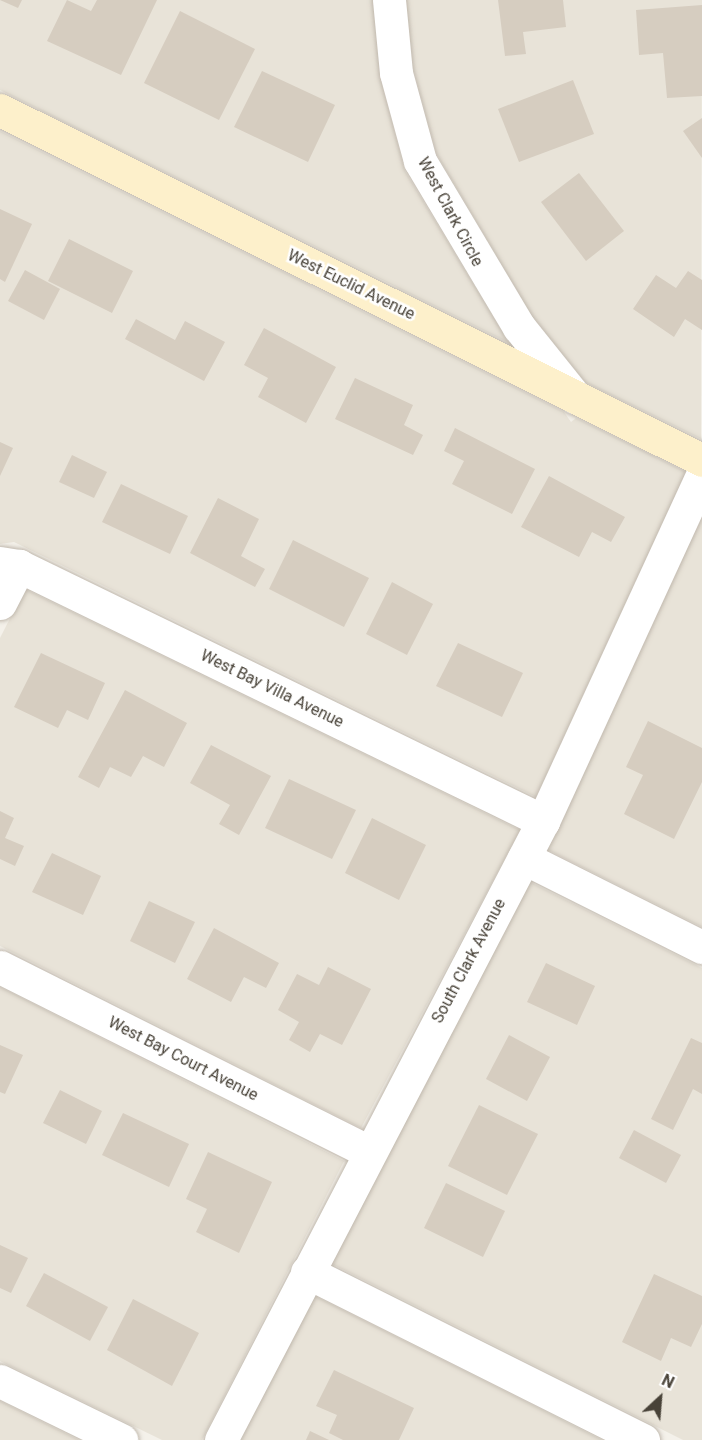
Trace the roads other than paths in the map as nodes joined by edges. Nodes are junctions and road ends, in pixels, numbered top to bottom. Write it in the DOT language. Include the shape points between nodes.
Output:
graph roads {
  1 [pos="389,0"];
  2 [pos="0,110"];
  3 [pos="575,397"];
  4 [pos="702,460"];
  5 [pos="702,475"];
  6 [pos="10,564"];
  7 [pos="0,603"];
  8 [pos="543,821"];
  9 [pos="524,858"];
  10 [pos="702,947"];
  11 [pos="0,967"];
  12 [pos="367,1151"];
  13 [pos="307,1272"];
  14 [pos="0,1381"];
  15 [pos="121,1440"];
  16 [pos="220,1440"];
  17 [pos="644,1440"];
  1 -- 3 [label="street, West Clark Circle" via="396,73 420,161 519,327"];
  2 -- 3 [label="street, West Euclid Avenue"];
  3 -- 4 [label="street, West Euclid Avenue"];
  5 -- 8 [label="street, South Clark Avenue"];
  6 -- 7 [label="street"];
  6 -- 8 [label="street, West Bay Villa Avenue"];
  8 -- 9 [label="street, South Clark Avenue"];
  9 -- 10 [label="street"];
  9 -- 12 [label="street, South Clark Avenue"];
  11 -- 12 [label="street, West Bay Court Avenue"];
  12 -- 13 [label="street, South Clark Avenue"];
  13 -- 16 [label="street, South Clark Avenue"];
  13 -- 17 [label="street"];
  14 -- 15 [label="street"];
}
